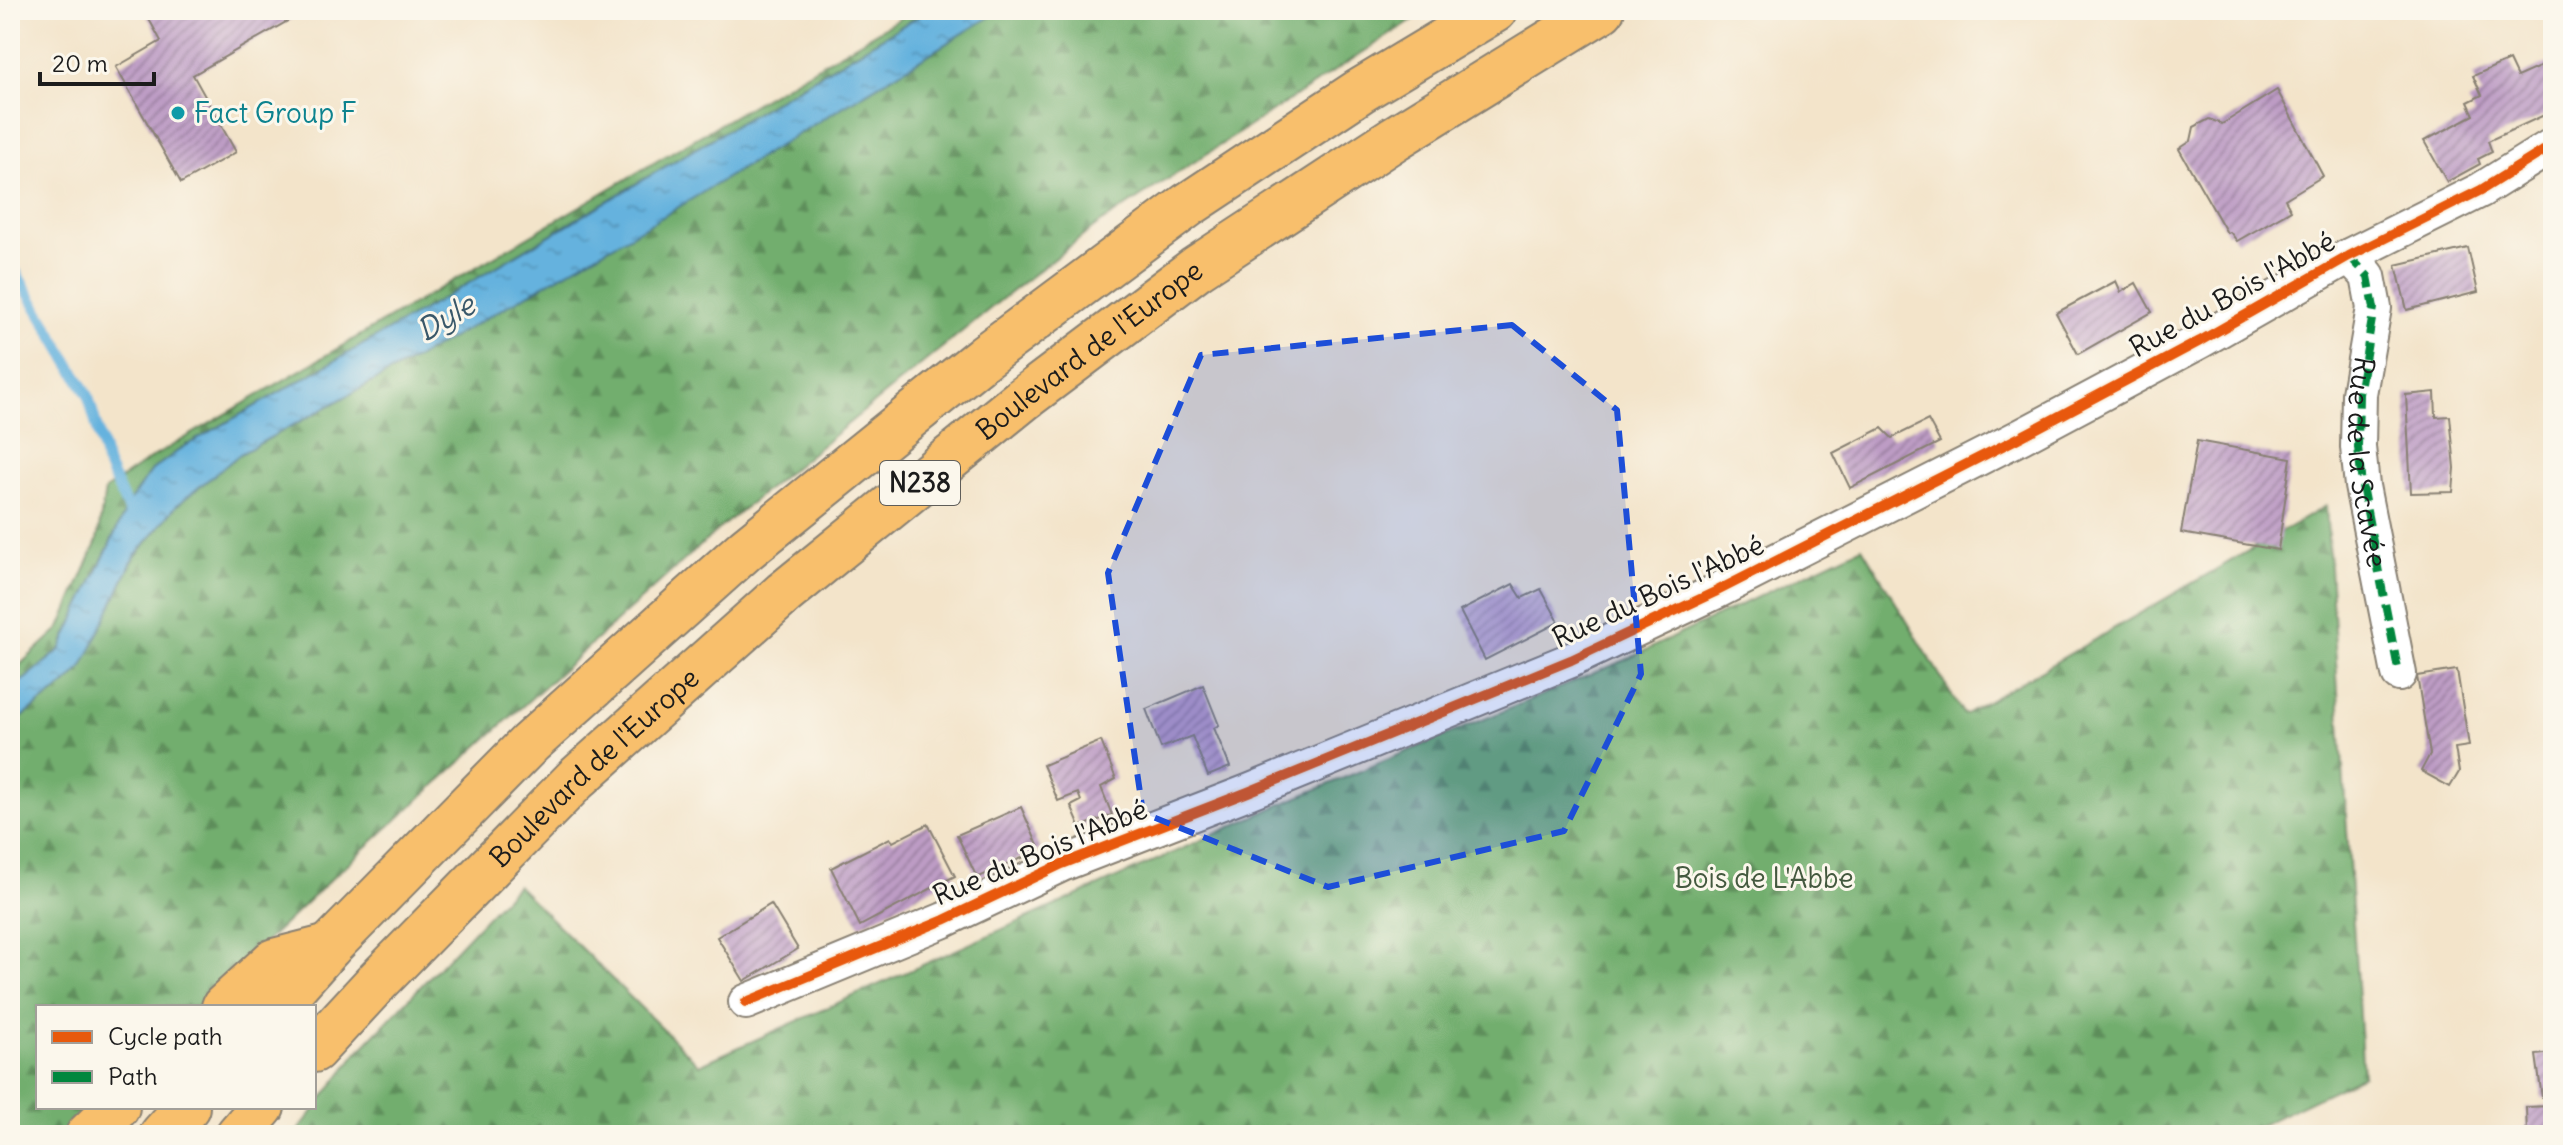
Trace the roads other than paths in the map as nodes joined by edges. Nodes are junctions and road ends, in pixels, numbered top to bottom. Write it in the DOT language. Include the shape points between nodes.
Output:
graph roads {
  1 [pos="1495,10"];
  2 [pos="1602,10"];
  3 [pos="2553,145"];
  4 [pos="2349,256"];
  5 [pos="2399,674"];
  6 [pos="329,947"];
  7 [pos="746,1002"];
  8 [pos="226,1005"];
  9 [pos="278,1005"];
  10 [pos="316,1048"];
  11 [pos="115,1109"];
  12 [pos="185,1109"];
  13 [pos="260,1109"];
  14 [pos="88,1135"];
  15 [pos="162,1135"];
  16 [pos="238,1135"];
  1 -- 6 [label="highway, Boulevard de l'Europe / N238" via="1360,91 1188,205 985,356 746,549 530,743"];
  2 -- 10 [label="highway, Boulevard de l'Europe / N238" via="1197,268 1023,399 784,593 576,779"];
  3 -- 4 [label="street, Rue du Bois l'Abbé" via="2468,197"];
  4 -- 5 [label="street, Rue de la Scavée" via="2368,276 2374,308 2359,394 2358,447"];
  4 -- 7 [label="street, Rue du Bois l'Abbé" via="2022,436 1571,660 1062,864 944,920"];
  6 -- 8 [label="highway" via="274,961"];
  6 -- 9 [label="highway, Boulevard de l'Europe / N238"];
  11 -- 14 [label="highway"];
  12 -- 15 [label="highway"];
  13 -- 16 [label="highway"];
}
